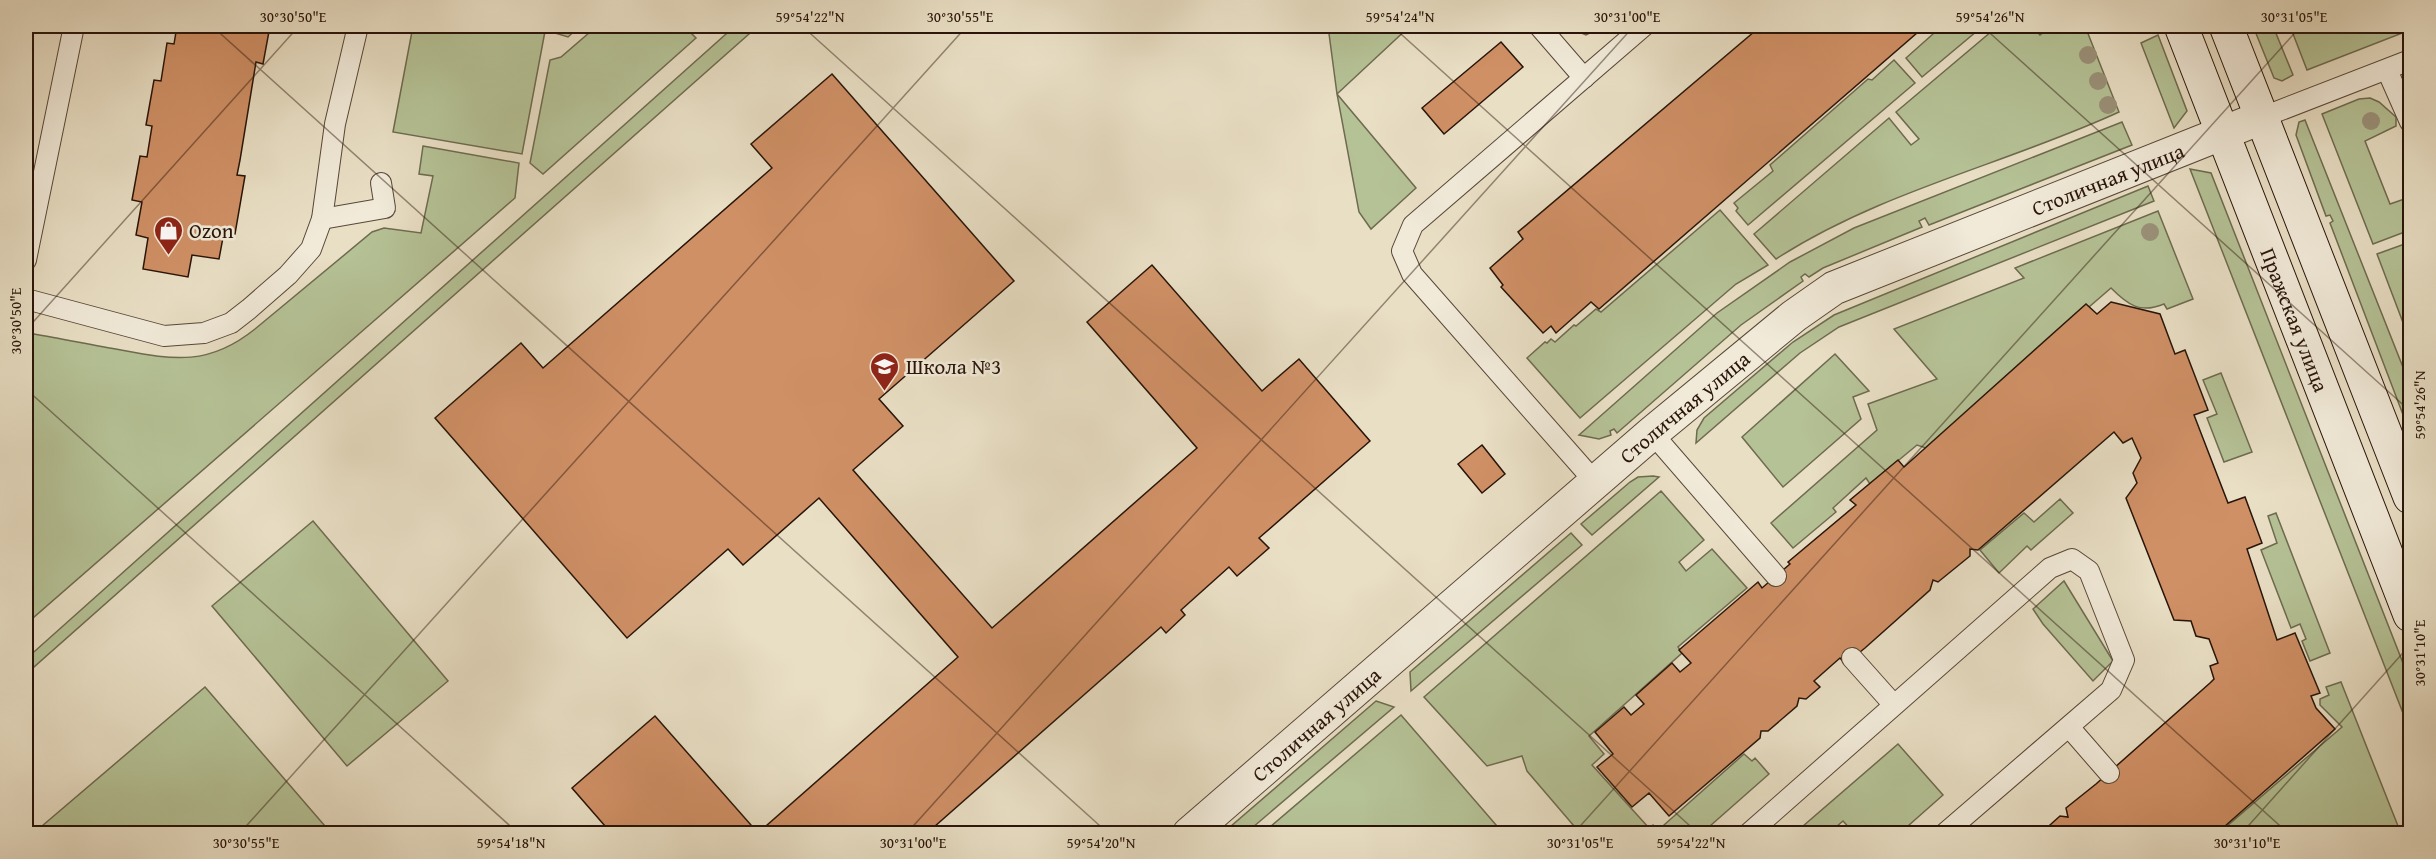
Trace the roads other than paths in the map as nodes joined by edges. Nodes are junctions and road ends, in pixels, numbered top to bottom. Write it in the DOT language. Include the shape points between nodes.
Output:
graph roads {
  1 [pos="74,26"];
  2 [pos="358,26"];
  3 [pos="1539,26"];
  4 [pos="1644,26"];
  5 [pos="2181,26"];
  6 [pos="2226,26"];
  7 [pos="2410,60"];
  8 [pos="2387,70"];
  9 [pos="1584,78"];
  10 [pos="2263,117"];
  11 [pos="2410,122"];
  12 [pos="2224,132"];
  13 [pos="381,183"];
  14 [pos="30,216"];
  15 [pos="322,219"];
  16 [pos="26,260"];
  17 [pos="26,299"];
  18 [pos="1652,433"];
  19 [pos="1594,482"];
  20 [pos="2410,497"];
  21 [pos="1776,576"];
  22 [pos="2404,579"];
  23 [pos="2410,615"];
  24 [pos="1852,658"];
  25 [pos="1893,704"];
  26 [pos="2069,728"];
  27 [pos="2109,773"];
  28 [pos="1189,834"];
  29 [pos="1748,834"];
  30 [pos="1944,834"];
  1 -- 14 [label="lane"];
  2 -- 15 [label="lane" via="335,124"];
  3 -- 9 [label="lane"];
  4 -- 9 [label="lane"];
  5 -- 12 [label="street, Пражская улица"];
  6 -- 10 [label="street, Пражская улица"];
  7 -- 8 [label="lane"];
  8 -- 10 [label="lane"];
  8 -- 11 [label="lane"];
  9 -- 19 [label="lane" via="1413,225 1402,251 1412,274"];
  10 -- 12 [label="street, Столичная улица"];
  10 -- 20 [label="street, Пражская улица"];
  12 -- 18 [label="street, Столичная улица" via="1834,288 1794,316"];
  12 -- 22 [label="street, Пражская улица"];
  13 -- 15 [label="lane" via="385,208"];
  14 -- 16 [label="lane"];
  15 -- 17 [label="lane" via="311,249 288,275 231,323 204,333 164,336"];
  18 -- 19 [label="street, Столичная улица"];
  18 -- 21 [label="lane"];
  19 -- 28 [label="street, Столичная улица"];
  22 -- 23 [label="street, Пражская улица"];
  24 -- 25 [label="lane"];
  25 -- 26 [label="lane" via="2050,568 2072,559 2089,571 2124,660 2111,690"];
  25 -- 29 [label="lane"];
  26 -- 27 [label="lane"];
  26 -- 30 [label="lane"];
}
